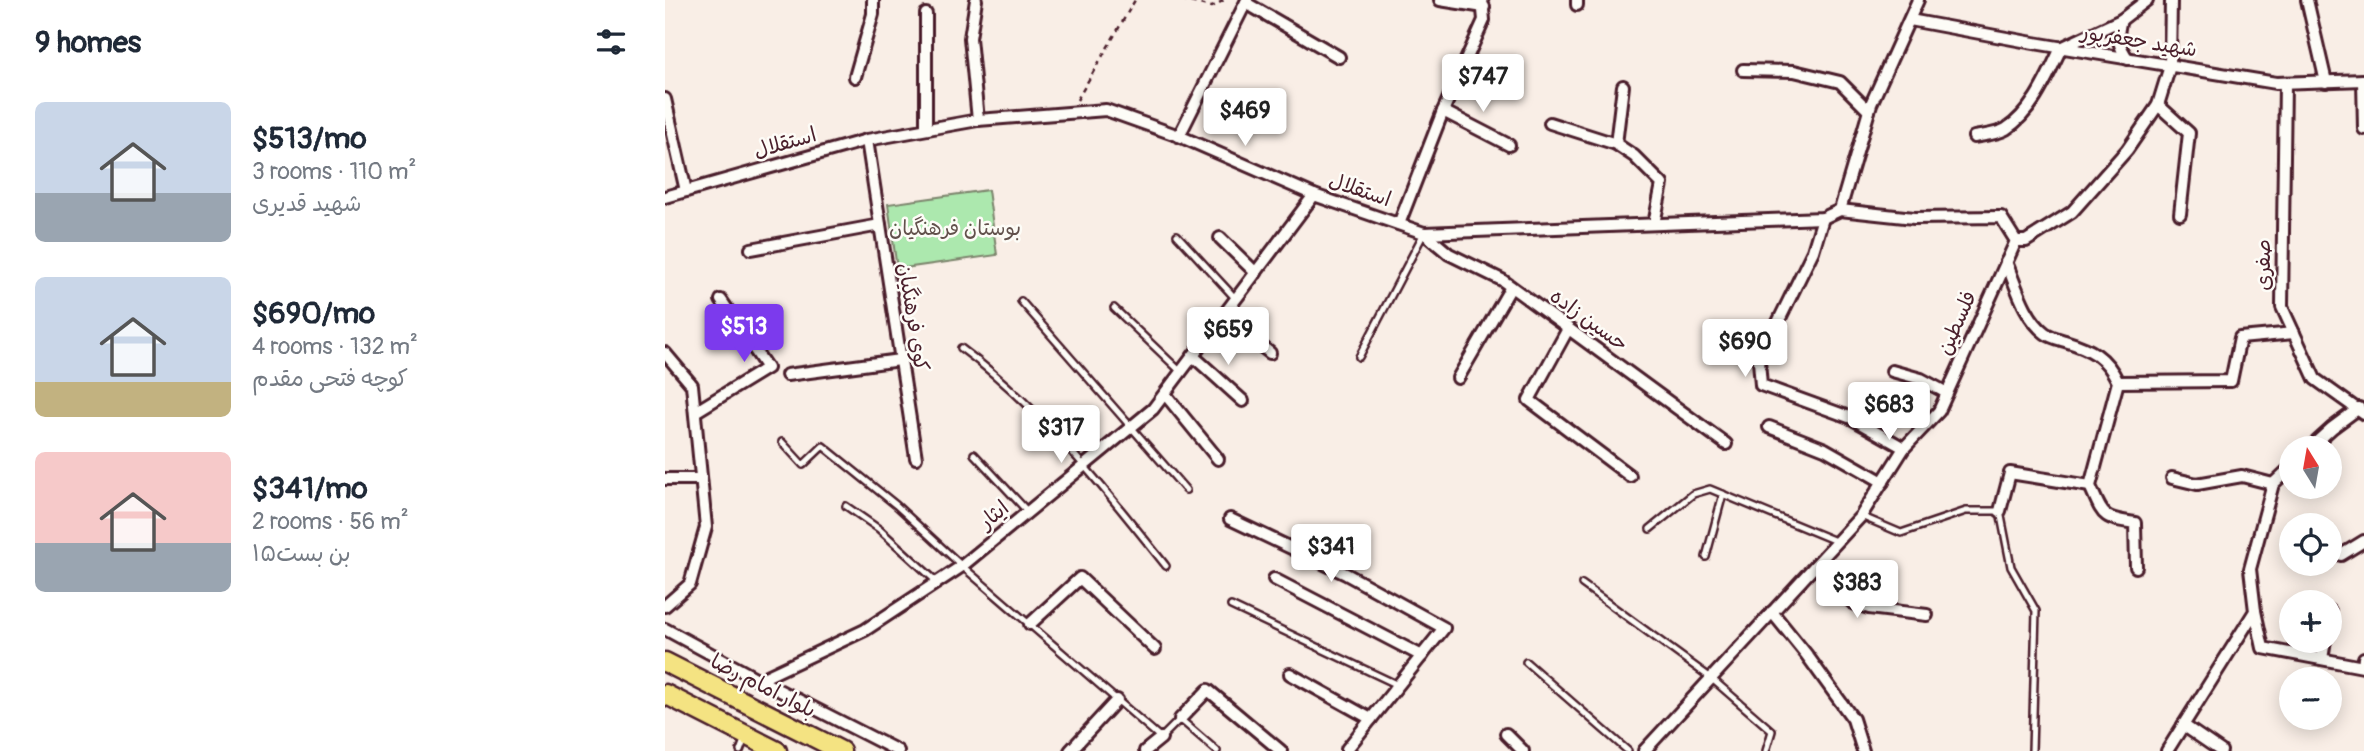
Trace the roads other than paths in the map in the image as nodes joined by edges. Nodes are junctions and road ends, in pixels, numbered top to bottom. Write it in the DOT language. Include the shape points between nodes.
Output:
graph roads {
  1 [pos="873,0"];
  2 [pos="976,0"];
  3 [pos="1440,0"];
  4 [pos="2147,0"];
  5 [pos="2171,0"];
  6 [pos="2307,0"];
  7 [pos="1247,1"];
  8 [pos="1915,1"];
  9 [pos="1483,4"];
  10 [pos="926,14"];
  11 [pos="1910,20"];
  12 [pos="2121,20"];
  13 [pos="2061,48"];
  14 [pos="1339,57"];
  15 [pos="2128,59"];
  16 [pos="2170,66"];
  17 [pos="1743,69"];
  18 [pos="855,77"];
  19 [pos="2363,80"];
  20 [pos="2326,82"];
  21 [pos="2285,83"];
  22 [pos="1623,86"];
  23 [pos="665,99"];
  24 [pos="2158,104"];
  25 [pos="1443,111"];
  26 [pos="1869,111"];
  27 [pos="978,120"];
  28 [pos="1550,123"];
  29 [pos="926,129"];
  30 [pos="2364,129"];
  31 [pos="1179,136"];
  32 [pos="1975,137"];
  33 [pos="867,140"];
  34 [pos="1616,144"];
  35 [pos="1509,145"];
  36 [pos="686,191"];
  37 [pos="1314,195"];
  38 [pos="665,197"];
  39 [pos="1840,210"];
  40 [pos="2180,214"];
  41 [pos="1823,218"];
  42 [pos="1399,224"];
  43 [pos="1654,224"];
  44 [pos="880,225"];
  45 [pos="1424,233"];
  46 [pos="1177,235"];
  47 [pos="1220,238"];
  48 [pos="2016,241"];
  49 [pos="751,249"];
  50 [pos="2006,262"];
  51 [pos="1256,273"];
  52 [pos="1511,287"];
  53 [pos="1236,299"];
  54 [pos="721,300"];
  55 [pos="1021,301"];
  56 [pos="1114,308"];
  57 [pos="1224,316"];
  58 [pos="1568,328"];
  59 [pos="2294,333"];
  60 [pos="961,348"];
  61 [pos="665,353"];
  62 [pos="1270,353"];
  63 [pos="1193,356"];
  64 [pos="1359,357"];
  65 [pos="899,360"];
  66 [pos="1892,371"];
  67 [pos="1181,372"];
  68 [pos="787,375"];
  69 [pos="1458,378"];
  70 [pos="2118,382"];
  71 [pos="1947,393"];
  72 [pos="1165,394"];
  73 [pos="1243,401"];
  74 [pos="2361,411"];
  75 [pos="695,412"];
  76 [pos="1132,427"];
  77 [pos="1769,427"];
  78 [pos="2323,436"];
  79 [pos="782,442"];
  80 [pos="1726,444"];
  81 [pos="1904,448"];
  82 [pos="974,454"];
  83 [pos="916,458"];
  84 [pos="1218,459"];
  85 [pos="1086,465"];
  86 [pos="1630,476"];
  87 [pos="2172,478"];
  88 [pos="2279,478"];
  89 [pos="701,479"];
  90 [pos="665,480"];
  91 [pos="1883,482"];
  92 [pos="2273,484"];
  93 [pos="2090,486"];
  94 [pos="1186,490"];
  95 [pos="1723,494"];
  96 [pos="846,506"];
  97 [pos="2000,511"];
  98 [pos="1028,512"];
  99 [pos="1861,516"];
  100 [pos="1230,519"];
  101 [pos="1650,528"];
  102 [pos="2364,541"];
  103 [pos="1838,542"];
  104 [pos="2342,554"];
  105 [pos="1706,557"];
  106 [pos="962,566"];
  107 [pos="1166,566"];
  108 [pos="1815,566"];
  109 [pos="2136,567"];
  110 [pos="1274,579"];
  111 [pos="937,582"];
  112 [pos="1582,584"];
  113 [pos="1231,606"];
  114 [pos="665,607"];
  115 [pos="1772,611"];
  116 [pos="2255,611"];
  117 [pos="1927,615"];
  118 [pos="1030,624"];
  119 [pos="665,629"];
  120 [pos="1156,649"];
  121 [pos="2323,653"];
  122 [pos="1422,656"];
  123 [pos="2364,658"];
  124 [pos="2322,659"];
  125 [pos="665,662"];
  126 [pos="1526,662"];
  127 [pos="1290,674"];
  128 [pos="1711,677"];
  129 [pos="759,680"];
  130 [pos="1398,685"];
  131 [pos="665,694"];
  132 [pos="1117,700"];
  133 [pos="1181,719"];
  134 [pos="1371,719"];
  135 [pos="2183,725"];
  136 [pos="1506,734"];
  137 [pos="1161,738"];
  138 [pos="743,743"];
  139 [pos="1347,750"];
  140 [pos="778,751"];
  141 [pos="841,751"];
  142 [pos="898,751"];
  143 [pos="1070,751"];
  144 [pos="1145,751"];
  145 [pos="1217,751"];
  146 [pos="1281,751"];
  147 [pos="1523,751"];
  148 [pos="1628,751"];
  149 [pos="1644,751"];
  150 [pos="1766,751"];
  151 [pos="1863,751"];
  152 [pos="2032,751"];
  153 [pos="2167,751"];
  154 [pos="2221,751"];
  1 -- 18 [label="street"];
  2 -- 27 [label="street" via="970,38"];
  3 -- 9 [label="street"];
  4 -- 12 [label="street"];
  5 -- 16 [label="street"];
  6 -- 20 [label="street"];
  7 -- 14 [label="street"];
  7 -- 31 [label="street"];
  8 -- 11 [label="street"];
  9 -- 25 [label="street" via="1484,20"];
  10 -- 29 [label="street"];
  11 -- 13 [label="street, شهید جعفرپور"];
  11 -- 26 [label="street"];
  12 -- 13 [label="street"];
  12 -- 15 [label="street" via="2118,41"];
  13 -- 15 [label="street, شهید جعفرپور"];
  13 -- 32 [label="street" via="2027,109 2005,130"];
  15 -- 16 [label="street, شهید جعفرپور"];
  16 -- 21 [label="street, شهید جعفرپور"];
  16 -- 24 [label="street"];
  17 -- 26 [label="street" via="1794,71 1840,82"];
  19 -- 20 [label="street, شهید جعفرپور"];
  19 -- 30 [label="street"];
  20 -- 21 [label="street, شهید جعفرپور"];
  21 -- 59 [label="street, صفری" via="2282,307"];
  22 -- 34 [label="street"];
  23 -- 36 [label="street"];
  24 -- 40 [label="street" via="2189,132"];
  24 -- 48 [label="street" via="2127,150 2072,212 2026,242"];
  25 -- 35 [label="street"];
  25 -- 42 [label="street"];
  26 -- 39 [label="street"];
  27 -- 29 [label="street, استقلال"];
  27 -- 31 [label="street, استقلال" via="1106,110"];
  28 -- 34 [label="street"];
  29 -- 33 [label="street, استقلال"];
  31 -- 37 [label="street, استقلال"];
  33 -- 36 [label="street, استقلال"];
  33 -- 44 [label="street, کوی فرهنگیان"];
  34 -- 43 [label="street" via="1661,184"];
  36 -- 38 [label="street, استقلال"];
  37 -- 42 [label="street, استقلال"];
  37 -- 51 [label="street, ایثار"];
  39 -- 41 [label="street, استقلال"];
  39 -- 48 [label="street" via="1914,218 2001,217"];
  41 -- 43 [label="street, استقلال"];
  41 -- 81 [label="street" via="1813,251 1759,361 1761,385 1849,417"];
  42 -- 45 [label="street, استقلال"];
  43 -- 45 [label="street, استقلال"];
  44 -- 49 [label="street"];
  44 -- 65 [label="street, کوی فرهنگیان"];
  45 -- 52 [label="street, حسین زاده" via="1449,254"];
  45 -- 64 [label="lane"];
  46 -- 53 [label="lane"];
  47 -- 51 [label="street"];
  48 -- 50 [label="street, فلسطین"];
  50 -- 70 [label="street" via="2033,323 2047,335 2097,354"];
  50 -- 71 [label="street, فلسطین"];
  51 -- 53 [label="street, ایثار"];
  52 -- 58 [label="street, حسین زاده"];
  52 -- 69 [label="street"];
  53 -- 57 [label="street, ایثار"];
  54 -- 75 [label="street" via="767,368"];
  55 -- 76 [label="lane"];
  56 -- 67 [label="lane"];
  57 -- 62 [label="street"];
  57 -- 63 [label="street, ایثار"];
  58 -- 80 [label="street, حسین زاده"];
  58 -- 86 [label="street" via="1529,400"];
  59 -- 70 [label="street" via="2240,338 2231,381"];
  59 -- 74 [label="street, صفری" via="2315,379"];
  60 -- 85 [label="lane"];
  61 -- 75 [label="street" via="692,386"];
  63 -- 67 [label="street, ایثار"];
  63 -- 73 [label="street"];
  65 -- 68 [label="street"];
  65 -- 83 [label="street, کوی فرهنگیان"];
  66 -- 71 [label="street"];
  67 -- 72 [label="street, ایثار"];
  70 -- 93 [label="street"];
  71 -- 81 [label="street, فلسطین" via="1939,411"];
  72 -- 76 [label="street, ایثار"];
  72 -- 84 [label="street"];
  74 -- 78 [label="street"];
  75 -- 89 [label="street"];
  76 -- 85 [label="street, ایثار"];
  76 -- 94 [label="lane"];
  77 -- 91 [label="street" via="1825,449"];
  79 -- 106 [label="lane" via="803,465 823,446"];
  81 -- 91 [label="street, فلسطین"];
  82 -- 98 [label="lane"];
  85 -- 98 [label="street, ایثار"];
  85 -- 107 [label="lane"];
  87 -- 92 [label="street" via="2197,484 2242,476"];
  88 -- 92 [label="street"];
  89 -- 90 [label="street"];
  89 -- 114 [label="street" via="706,527 700,550 690,584"];
  91 -- 99 [label="street, فلسطین"];
  92 -- 116 [label="street" via="2250,569"];
  93 -- 97 [label="street" via="2010,473"];
  93 -- 109 [label="street" via="2104,515 2135,523"];
  95 -- 101 [label="lane" via="1710,489 1693,494"];
  95 -- 103 [label="lane"];
  95 -- 105 [label="lane"];
  96 -- 111 [label="lane" via="879,529"];
  97 -- 99 [label="lane" via="1966,510 1901,533"];
  97 -- 152 [label="lane" via="2011,567 2036,611"];
  98 -- 106 [label="street, ایثار"];
  99 -- 103 [label="street, فلسطین"];
  100 -- 122 [label="street" via="1346,574 1444,628"];
  102 -- 104 [label="street"];
  103 -- 108 [label="street, فلسطین"];
  106 -- 111 [label="street, ایثار"];
  106 -- 118 [label="lane"];
  108 -- 115 [label="street, فلسطین"];
  108 -- 117 [label="street" via="1853,603"];
  110 -- 122 [label="street"];
  111 -- 129 [label="street, ایثار" via="865,630"];
  112 -- 128 [label="lane"];
  113 -- 130 [label="lane"];
  115 -- 128 [label="street, فلسطین"];
  115 -- 151 [label="street" via="1853,719"];
  116 -- 124 [label="street" via="2263,648"];
  116 -- 135 [label="street"];
  118 -- 120 [label="street" via="1080,578"];
  118 -- 132 [label="lane"];
  119 -- 129 [label="street"];
  121 -- 124 [label="street"];
  122 -- 130 [label="street"];
  123 -- 124 [label="street" via="2363,667"];
  125 -- 141 [label="highway, بلوار امام رضا"];
  126 -- 148 [label="lane"];
  127 -- 134 [label="street"];
  128 -- 149 [label="street, فلسطین"];
  128 -- 150 [label="lane" via="1772,731"];
  129 -- 142 [label="street"];
  130 -- 134 [label="street"];
  131 -- 138 [label="highway"];
  132 -- 137 [label="lane"];
  132 -- 143 [label="street"];
  133 -- 137 [label="lane"];
  133 -- 145 [label="lane"];
  133 -- 146 [label="street" via="1208,690"];
  134 -- 139 [label="street"];
  135 -- 153 [label="street"];
  135 -- 154 [label="street"];
  136 -- 147 [label="street"];
  137 -- 144 [label="street"];
  138 -- 140 [label="highway"];
}
